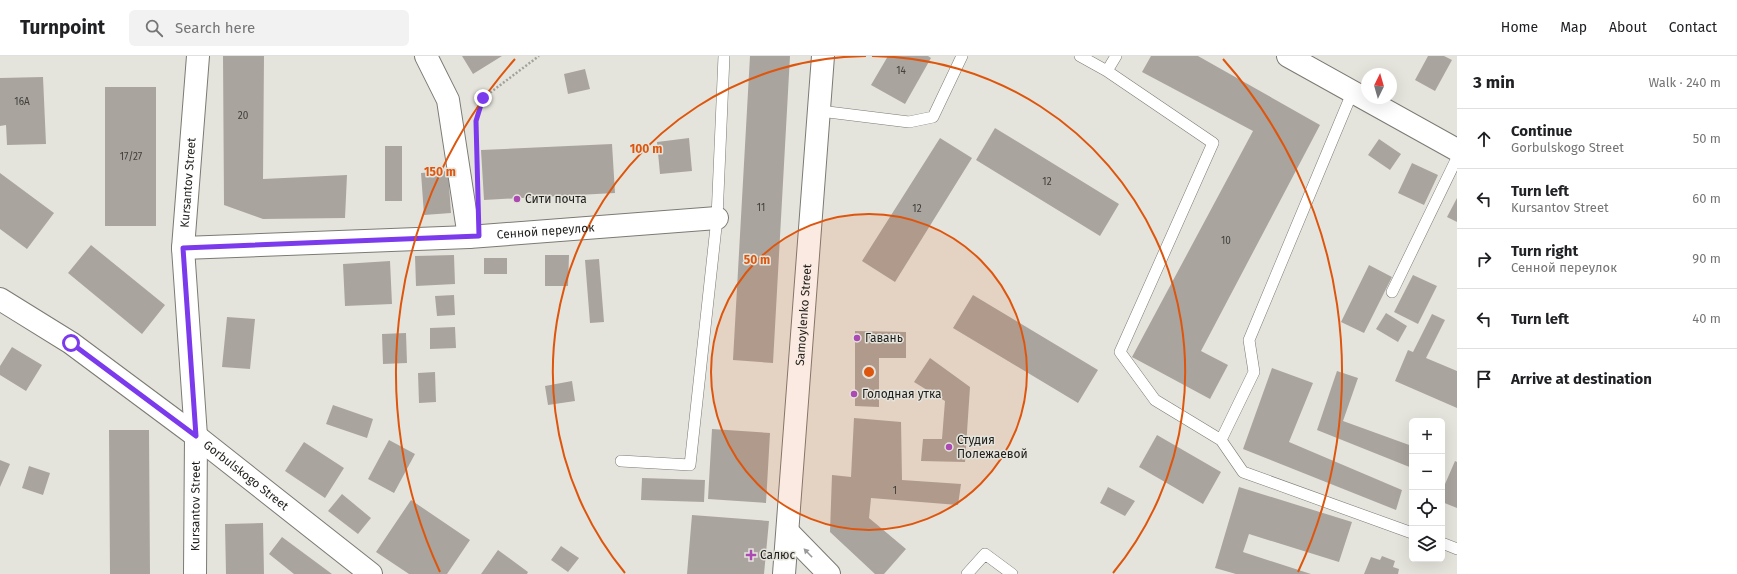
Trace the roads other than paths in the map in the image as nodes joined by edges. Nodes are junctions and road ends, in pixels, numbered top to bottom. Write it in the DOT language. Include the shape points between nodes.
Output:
graph roads {
  1 [pos="198,56"];
  2 [pos="426,56"];
  3 [pos="724,56"];
  4 [pos="822,56"];
  5 [pos="962,56"];
  6 [pos="1080,56"];
  7 [pos="1116,56"];
  8 [pos="1288,56"];
  9 [pos="1107,71"];
  10 [pos="1352,93"];
  11 [pos="820,111"];
  12 [pos="1457,150"];
  13 [pos="1457,158"];
  14 [pos="717,218"];
  15 [pos="470,237"];
  16 [pos="183,248"];
  17 [pos="1392,292"];
  18 [pos="0,299"];
  19 [pos="196,436"];
  20 [pos="1221,440"];
  21 [pos="621,460"];
  22 [pos="788,532"];
  23 [pos="1409,532"];
  24 [pos="1445,545"];
  25 [pos="1457,549"];
  26 [pos="195,574"];
  27 [pos="371,574"];
  28 [pos="784,574"];
  29 [pos="829,574"];
  30 [pos="967,574"];
  31 [pos="1012,574"];
  1 -- 16 [label="street, Kursantov Street"];
  2 -- 15 [label="street" via="448,100"];
  3 -- 14 [label="lane"];
  4 -- 11 [label="street, Samoylenko Street"];
  5 -- 11 [label="lane" via="933,117 909,122"];
  6 -- 9 [label="lane"];
  7 -- 9 [label="lane"];
  8 -- 10 [label="street"];
  9 -- 20 [label="lane" via="1213,143 1120,352 1155,400"];
  10 -- 12 [label="street"];
  10 -- 20 [label="lane" via="1249,340 1254,372"];
  11 -- 22 [label="street, Samoylenko Street"];
  13 -- 17 [label="lane"];
  14 -- 15 [label="street, Сенной переулок"];
  14 -- 21 [label="lane" via="690,465"];
  15 -- 16 [label="street, Сенной переулок"];
  16 -- 19 [label="street, Kursantov Street"];
  18 -- 19 [label="street, Gorbulskogo Street" via="71,343"];
  19 -- 26 [label="street, Kursantov Street"];
  19 -- 27 [label="street, Gorbulskogo Street"];
  20 -- 23 [label="lane" via="1243,472"];
  22 -- 28 [label="street, Samoylenko Street"];
  29 -- 22 [label="street, one-way"];
  24 -- 25 [label="lane"];
  30 -- 31 [label="lane" via="985,554"];
}
